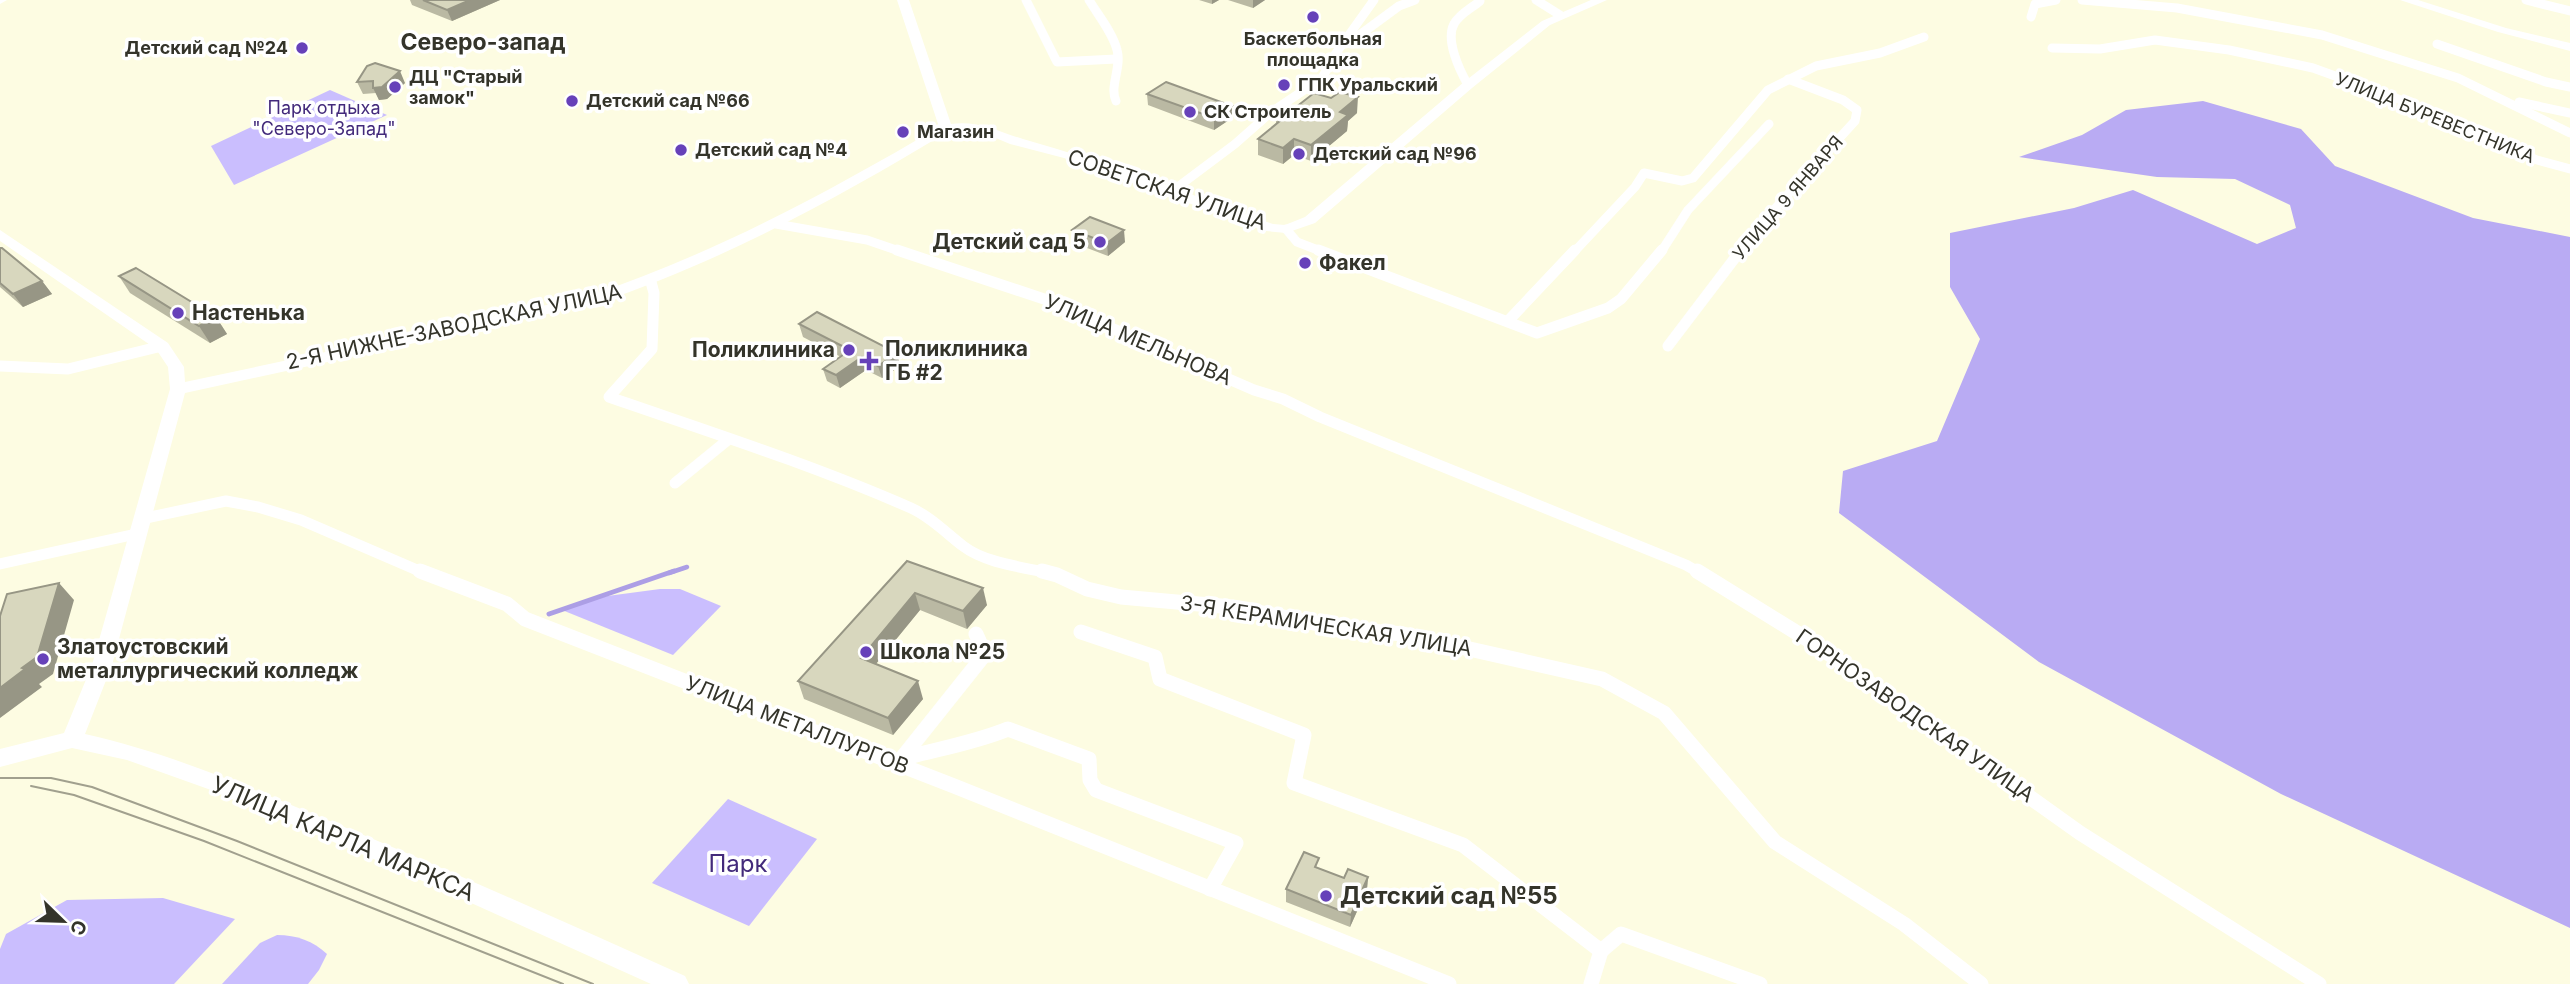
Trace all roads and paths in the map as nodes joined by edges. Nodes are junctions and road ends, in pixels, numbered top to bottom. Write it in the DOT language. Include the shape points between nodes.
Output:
graph roads {
  1 [pos="903,0"];
  2 [pos="1026,0"];
  3 [pos="1089,0"];
  4 [pos="1374,0"];
  5 [pos="1415,0"];
  6 [pos="1536,0"];
  7 [pos="1601,0"];
  8 [pos="2056,0"];
  9 [pos="2082,0"];
  10 [pos="2406,0"];
  11 [pos="2526,0"];
  12 [pos="1480,1"];
  13 [pos="2570,11"];
  14 [pos="1560,15"];
  15 [pos="2031,17"];
  16 [pos="1924,37"];
  17 [pos="2437,44"];
  18 [pos="2570,47"];
  19 [pos="2052,48"];
  20 [pos="1336,53"];
  21 [pos="1116,59"];
  22 [pos="1788,79"];
  23 [pos="1468,85"];
  24 [pos="2570,87"];
  25 [pos="2495,95"];
  26 [pos="1116,101"];
  27 [pos="2570,113"];
  28 [pos="1769,124"];
  29 [pos="946,128"];
  30 [pos="2570,133"];
  31 [pos="2570,169"];
  32 [pos="1171,192"];
  33 [pos="776,224"];
  34 [pos="1286,229"];
  35 [pos="0,234"];
  36 [pos="651,282"];
  37 [pos="1508,321"];
  38 [pos="1537,333"];
  39 [pos="162,346"];
  40 [pos="1668,346"];
  41 [pos="0,366"];
  42 [pos="178,388"];
  43 [pos="729,439"];
  44 [pos="675,483"];
  45 [pos="1490,486"];
  46 [pos="139,526"];
  47 [pos="0,565"];
  48 [pos="1081,632"];
  49 [pos="976,634"];
  50 [pos="72,740"];
  51 [pos="0,758"];
  52 [pos="899,762"];
  53 [pos="1210,890"];
  54 [pos="1601,951"];
  55 [pos="677,984"];
  56 [pos="1449,984"];
  57 [pos="1591,984"];
  58 [pos="1760,984"];
  59 [pos="1981,984"];
  60 [pos="2319,984"];
  1 -- 29 [label="main road"];
  2 -- 21 [label="street" via="1057,62"];
  3 -- 21 [label="street" via="1116,49"];
  4 -- 20 [label="street"];
  5 -- 20 [label="street" via="1399,6"];
  6 -- 14 [label="street"];
  7 -- 14 [label="main road"];
  8 -- 15 [label="street" via="2035,4"];
  9 -- 25 [label="street" via="2177,8 2322,35 2458,78"];
  10 -- 18 [label="main road"];
  11 -- 13 [label="street"];
  12 -- 23 [label="street" via="1451,32 1461,75"];
  14 -- 23 [label="main road"];
  16 -- 22 [label="street" via="1867,57 1816,66"];
  17 -- 24 [label="street"];
  19 -- 31 [label="street, УЛИЦА БУРЕВЕСТНИКА" via="2100,50 2155,40 2313,68 2421,108 2536,160"];
  20 -- 32 [label="street" via="1322,78"];
  21 -- 26 [label="street"];
  22 -- 37 [label="street" via="1768,90 1693,178 1682,181 1644,173"];
  22 -- 40 [label="street, УЛИЦА 9 ЯНВАРЯ" via="1843,100 1857,110 1855,121 1760,225"];
  23 -- 34 [label="main road" via="1310,220"];
  25 -- 27 [label="street"];
  25 -- 30 [label="street"];
  28 -- 38 [label="street" via="1688,210 1655,261 1621,299"];
  29 -- 32 [label="main road, СОВЕТСКАЯ УЛИЦА" via="987,130"];
  29 -- 33 [label="main road, 2-Я НИЖНЕ-ЗАВОДСКАЯ УЛИЦА"];
  32 -- 34 [label="main road, СОВЕТСКАЯ УЛИЦА" via="1253,223"];
  33 -- 36 [label="main road, 2-Я НИЖНЕ-ЗАВОДСКАЯ УЛИЦА"];
  33 -- 45 [label="street, УЛИЦА МЕЛЬНОВА" via="867,240 1047,300"];
  34 -- 37 [label="street, СОВЕТСКАЯ УЛИЦА" via="1297,242"];
  35 -- 39 [label="main road"];
  36 -- 42 [label="main road, 2-Я НИЖНЕ-ЗАВОДСКАЯ УЛИЦА" via="593,300"];
  36 -- 43 [label="street, 3-Я КЕРАМИЧЕСКАЯ УЛИЦА" via="652,349 609,397"];
  37 -- 38 [label="street, СОВЕТСКАЯ УЛИЦА"];
  39 -- 41 [label="street" via="68,369"];
  39 -- 42 [label="main road" via="176,367"];
  42 -- 46 [label="main road"];
  43 -- 44 [label="street"];
  43 -- 59 [label="street, 3-Я КЕРАМИЧЕСКАЯ УЛИЦА" via="914,509 964,547 994,560 1057,575 1087,589 1403,634 1602,679 1664,713 1775,842 1904,924"];
  45 -- 60 [label="street, ГОРНОЗАВОДСКАЯ УЛИЦА" via="1686,565 1758,607 2080,833"];
  46 -- 47 [label="street, УЛИЦА МЕТАЛЛУРГОВ"];
  46 -- 50 [label="main road" via="102,665"];
  46 -- 52 [label="street, УЛИЦА МЕТАЛЛУРГОВ" via="226,501 301,520 507,604 525,619"];
  48 -- 54 [label="street" via="1154,657 1160,679 1304,735 1294,783 1463,845"];
  49 -- 52 [label="street" via="985,654"];
  50 -- 51 [label="main road, УЛИЦА КАРЛА МАРКСА"];
  50 -- 55 [label="main road, УЛИЦА КАРЛА МАРКСА" via="128,752 218,784"];
  52 -- 53 [label="street, УЛИЦА МЕТАЛЛУРГОВ"];
  52 -- 53 [label="street" via="1008,729 1089,759 1090,780 1096,790 1236,843"];
  53 -- 56 [label="street, УЛИЦА МЕТАЛЛУРГОВ"];
  54 -- 57 [label="street"];
  54 -- 58 [label="street" via="1621,934"];
}
